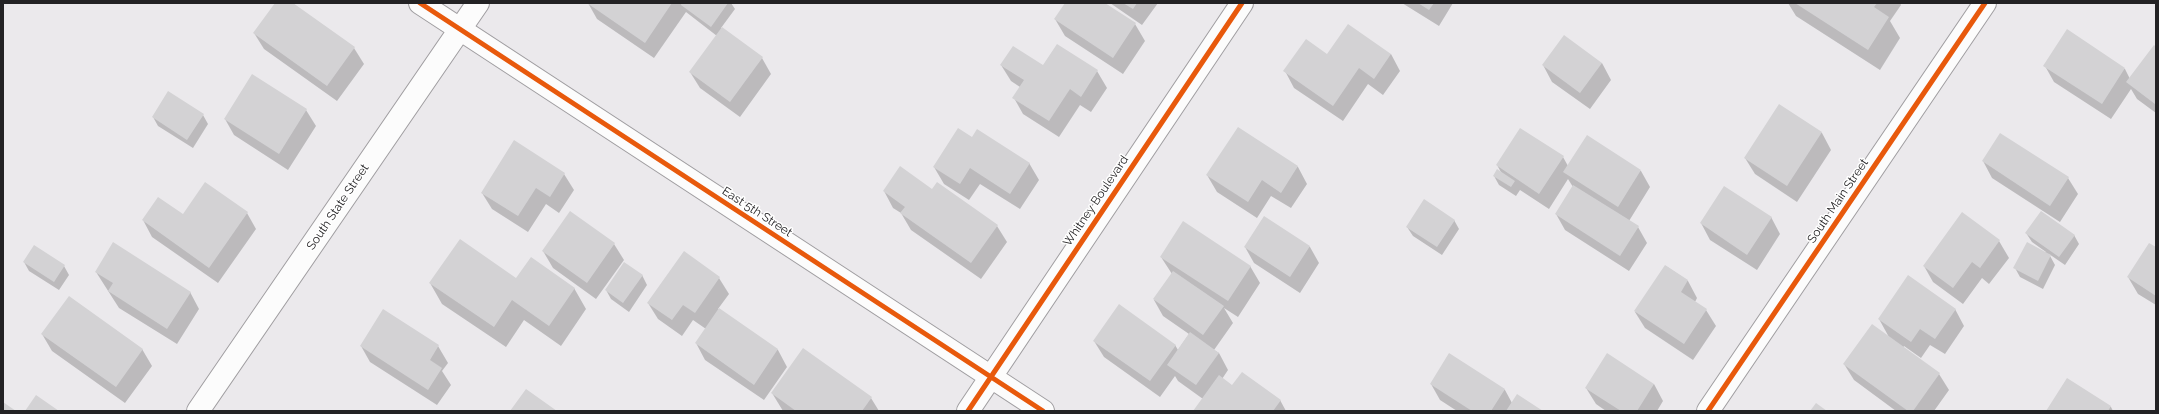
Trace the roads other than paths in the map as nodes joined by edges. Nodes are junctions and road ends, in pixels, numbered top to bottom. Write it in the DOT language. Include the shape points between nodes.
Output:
graph roads {
  1 [pos="420,3"];
  2 [pos="478,3"];
  3 [pos="1242,3"];
  4 [pos="1985,3"];
  5 [pos="460,29"];
  6 [pos="991,377"];
  7 [pos="198,411"];
  8 [pos="968,411"];
  9 [pos="1043,411"];
  10 [pos="1708,411"];
  1 -- 5 [label="street, East 5th Street"];
  2 -- 5 [label="street, South State Street"];
  3 -- 6 [label="street, Whitney Boulevard"];
  4 -- 10 [label="street, South Main Street"];
  5 -- 6 [label="street, East 5th Street"];
  5 -- 7 [label="street, South State Street"];
  6 -- 8 [label="street, Whitney Boulevard"];
  6 -- 9 [label="street, East 5th Street"];
}
